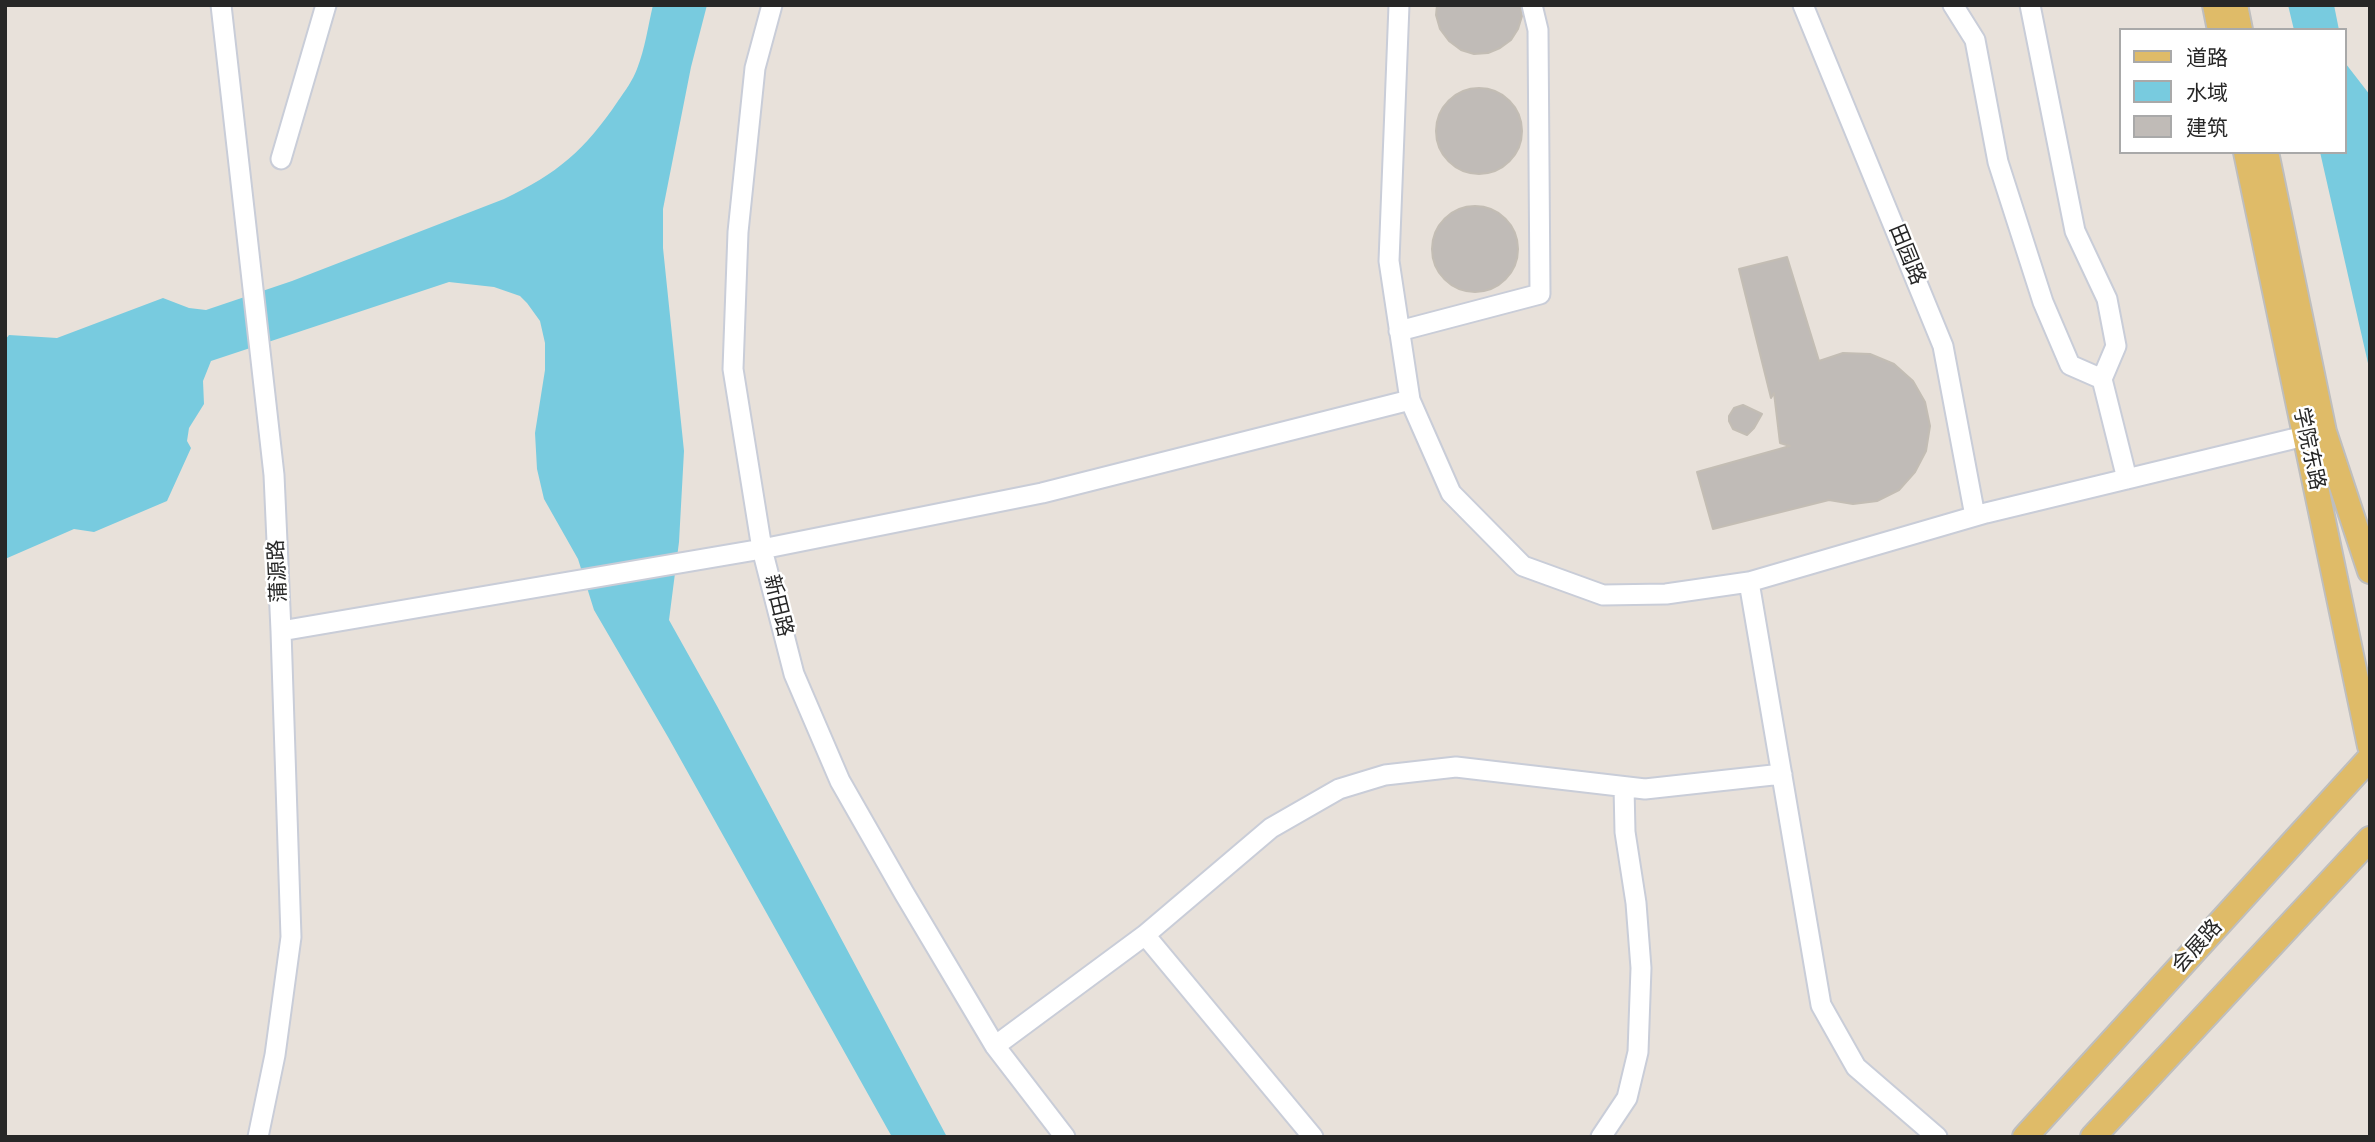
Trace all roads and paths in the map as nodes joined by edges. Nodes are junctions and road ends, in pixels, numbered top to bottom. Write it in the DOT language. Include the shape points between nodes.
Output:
graph roads {
  1 [pos="221,5"];
  2 [pos="326,5"];
  3 [pos="772,5"];
  4 [pos="1399,5"];
  5 [pos="1532,5"];
  6 [pos="1803,5"];
  7 [pos="1953,5"];
  8 [pos="2030,5"];
  9 [pos="2215,5"];
  10 [pos="2235,5"];
  11 [pos="2220,28"];
  12 [pos="2240,28"];
  13 [pos="2246,154"];
  14 [pos="2266,154"];
  15 [pos="281,159"];
  16 [pos="1399,331"];
  17 [pos="2102,379"];
  18 [pos="1410,400"];
  19 [pos="2315,434"];
  20 [pos="2126,479"];
  21 [pos="1975,516"];
  22 [pos="762,549"];
  23 [pos="2370,570"];
  24 [pos="1749,582"];
  25 [pos="281,631"];
  26 [pos="2370,746"];
  27 [pos="2370,758"];
  28 [pos="1782,774"];
  29 [pos="1625,787"];
  30 [pos="2370,839"];
  31 [pos="1144,935"];
  32 [pos="995,1046"];
  33 [pos="258,1137"];
  34 [pos="1065,1137"];
  35 [pos="1312,1137"];
  36 [pos="1601,1137"];
  37 [pos="1937,1137"];
  38 [pos="2025,1137"];
  39 [pos="2093,1137"];
  1 -- 25 [label="street, 蒲源路" via="274,475"];
  2 -- 15 [label="street"];
  3 -- 22 [label="street, 新田路" via="755,68 738,232 733,369"];
  4 -- 16 [label="street" via="1389,261"];
  5 -- 16 [label="street" via="1538,30 1540,294"];
  6 -- 21 [label="street, 田园路" via="1943,346"];
  7 -- 17 [label="street" via="1975,40 1998,162 2043,302 2070,365"];
  8 -- 17 [label="street" via="2075,231 2107,299 2116,346"];
  9 -- 11 [label="main road"];
  10 -- 12 [label="main road"];
  13 -- 19 [label="main road, 学院东路"];
  14 -- 19 [label="main road, 学院东路"];
  16 -- 18 [label="street"];
  17 -- 20 [label="street"];
  18 -- 22 [label="street" via="1042,493"];
  18 -- 24 [label="street" via="1451,493 1523,566 1603,596 1666,594"];
  19 -- 20 [label="street"];
  19 -- 23 [label="main road, 学院东路"];
  19 -- 26 [label="main road, 学院东路"];
  20 -- 21 [label="street"];
  21 -- 24 [label="street"];
  22 -- 25 [label="street"];
  22 -- 32 [label="street, 新田路" via="794,674 840,781"];
  24 -- 28 [label="street"];
  25 -- 33 [label="street, 蒲源路" via="291,937"];
  27 -- 38 [label="main road, 会展路"];
  28 -- 29 [label="street" via="1645,789"];
  28 -- 37 [label="street" via="1821,1006 1856,1067"];
  29 -- 31 [label="street" via="1456,766 1385,775 1339,789 1271,828"];
  29 -- 36 [label="street" via="1625,832 1642,968 1638,1052 1627,1098"];
  30 -- 39 [label="main road"];
  31 -- 32 [label="street"];
  31 -- 35 [label="street"];
  32 -- 34 [label="street, 新田路"];
}
